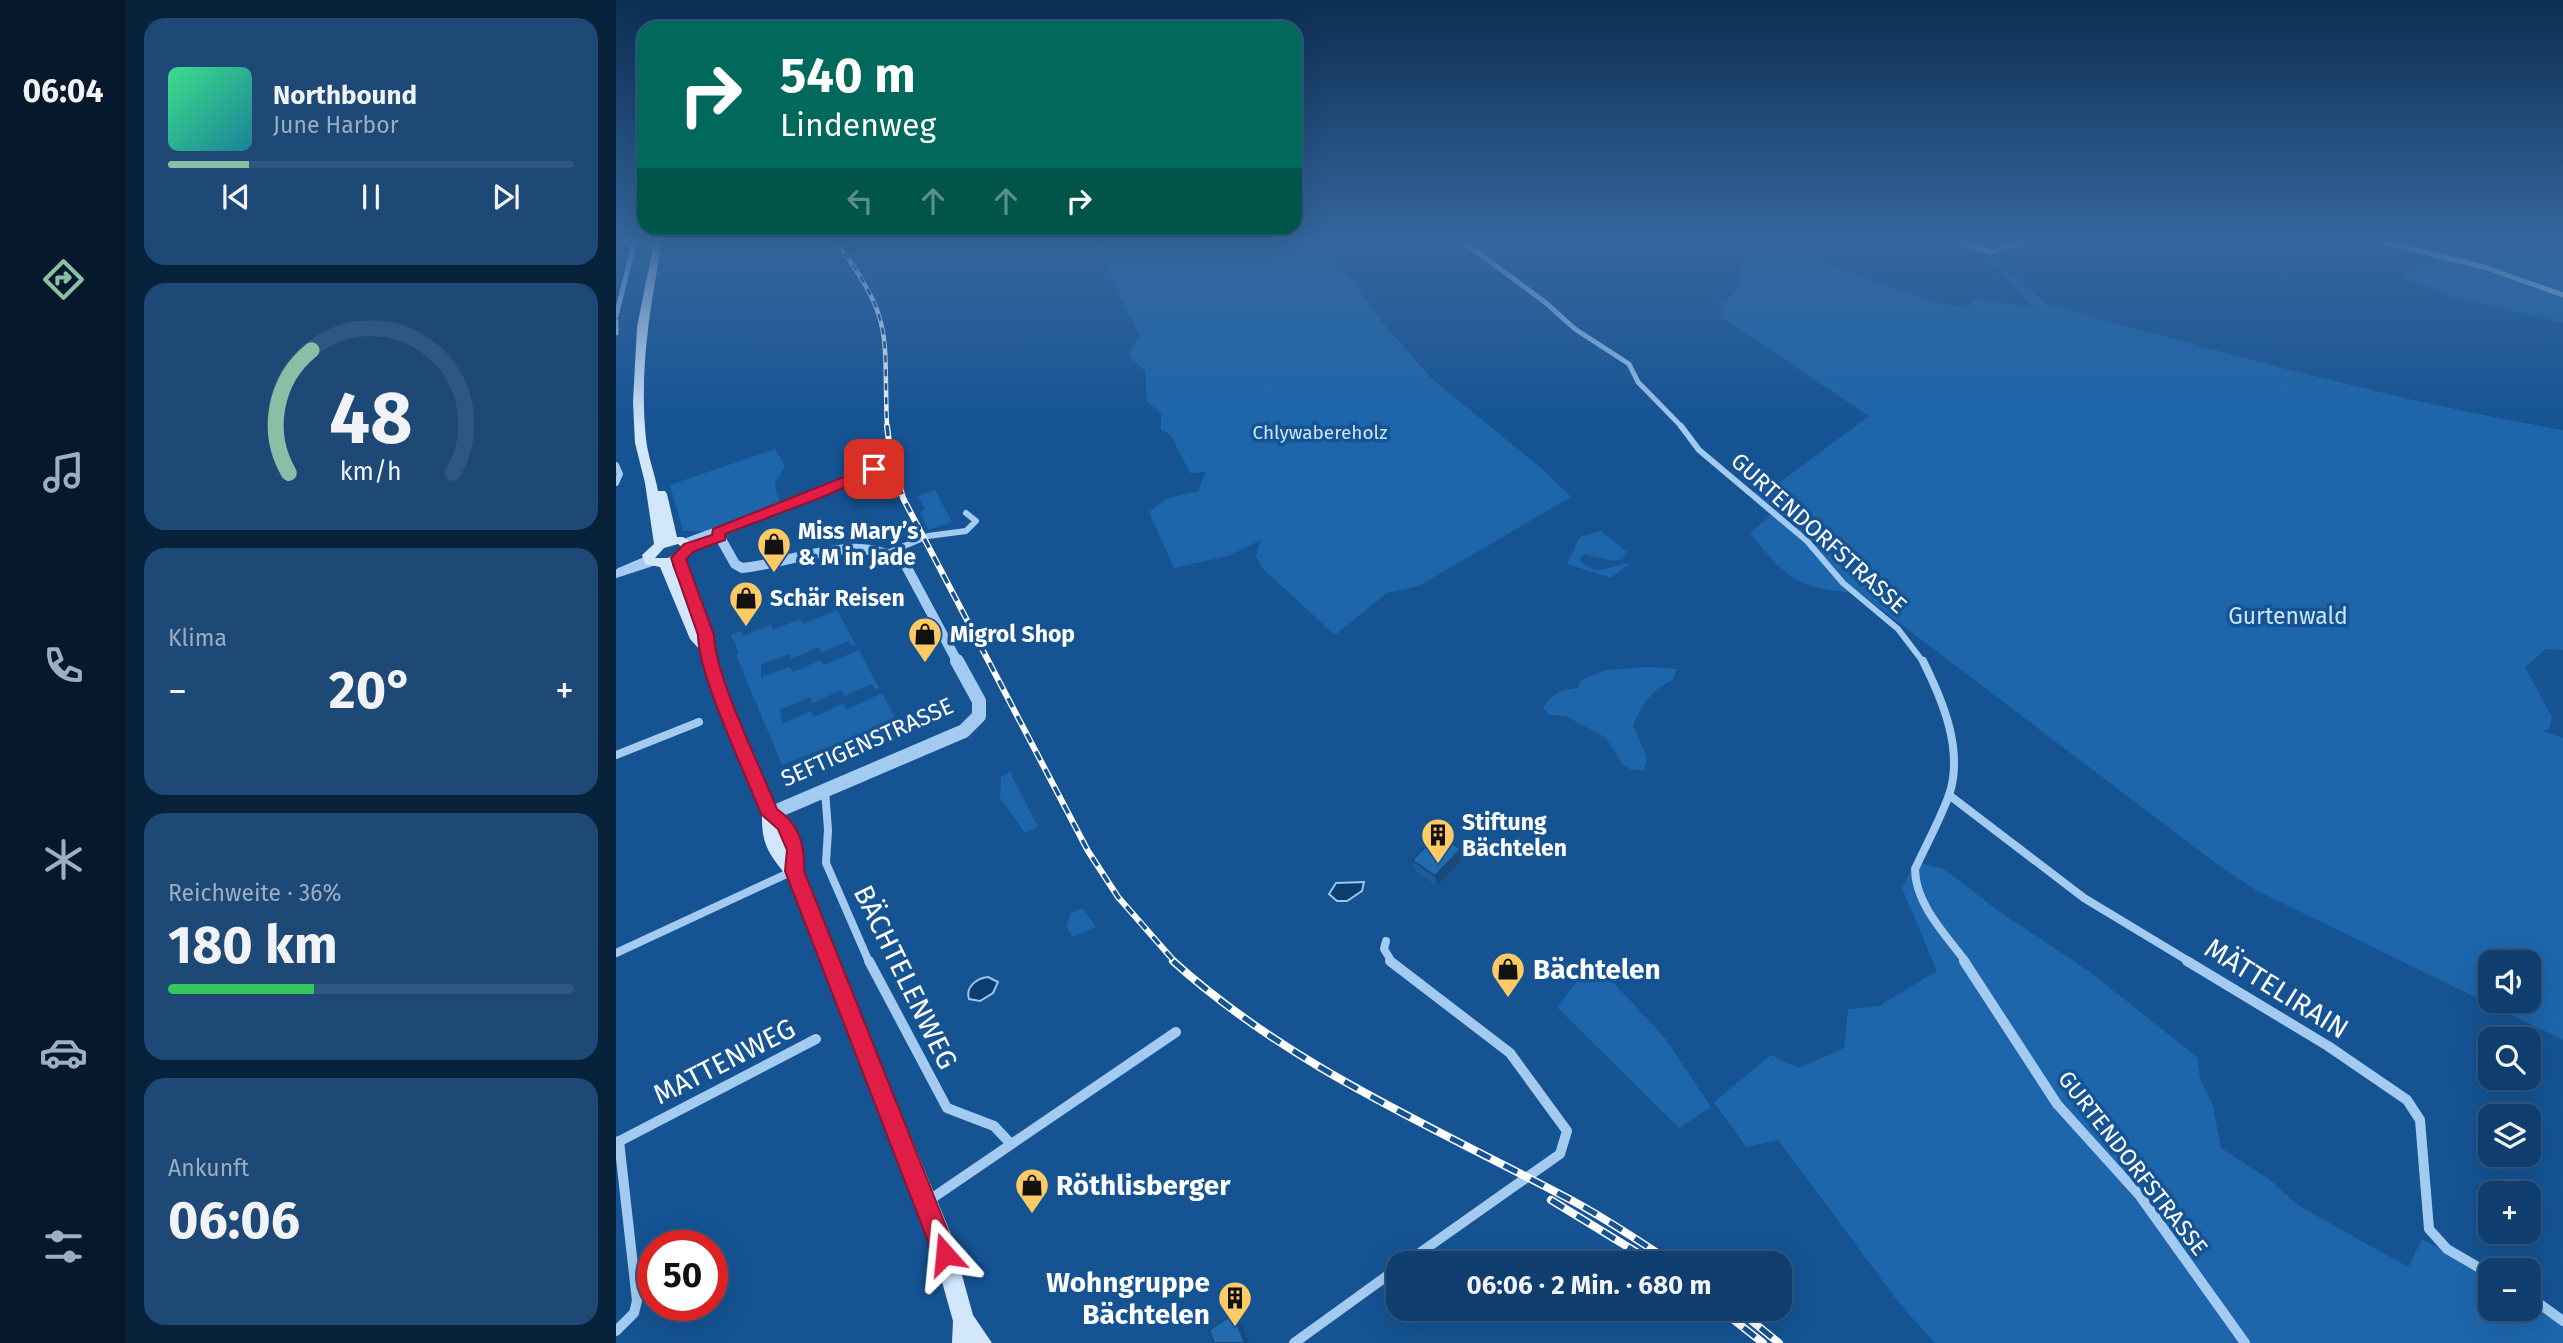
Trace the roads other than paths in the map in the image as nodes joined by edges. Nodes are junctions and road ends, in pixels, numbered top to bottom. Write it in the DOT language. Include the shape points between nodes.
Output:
graph roads {
  1 [pos="646,305"];
  2 [pos="1548,305"];
  3 [pos="616,318"];
  4 [pos="616,333"];
  5 [pos="616,465"];
  6 [pos="877,467"];
  7 [pos="616,483"];
  8 [pos="966,513"];
  9 [pos="719,534"];
  10 [pos="666,543"];
  11 [pos="688,545"];
  12 [pos="890,552"];
  13 [pos="661,561"];
  14 [pos="616,574"];
  15 [pos="699,722"];
  16 [pos="616,755"];
  17 [pos="825,789"];
  18 [pos="1949,795"];
  19 [pos="770,814"];
  20 [pos="794,871"];
  21 [pos="1386,941"];
  22 [pos="616,953"];
  23 [pos="1176,1032"];
  24 [pos="816,1039"];
  25 [pos="618,1142"];
  26 [pos="1012,1144"];
  27 [pos="927,1202"];
  28 [pos="1422,1251"];
  29 [pos="2478,1267"];
  30 [pos="1386,1277"];
  31 [pos="2541,1305"];
  32 [pos="2563,1321"];
  33 [pos="616,1331"];
  34 [pos="964,1332"];
  35 [pos="981,1343"];
  36 [pos="1294,1343"];
  37 [pos="2245,1343"];
  1 -- 10 [label="main road" via="638,371 641,443 651,483 662,495"];
  2 -- 18 [label="street, GURTENDORFSTRASSE" via="1575,329 1629,364 1638,382 1717,468 1807,541 1843,583 1898,629 1921,656 1952,737 1954,773"];
  3 -- 4 [label="street"];
  5 -- 7 [label="street" via="620,474"];
  6 -- 9 [label="street"];
  8 -- 12 [label="street" via="976,521 966,531 929,536"];
  9 -- 11 [label="street"];
  9 -- 12 [label="street" via="734,564 742,568 844,551"];
  10 -- 11 [label="main road"];
  10 -- 13 [label="main road" via="650,552"];
  11 -- 13 [label="main road"];
  12 -- 17 [label="street, SEFTIGENSTRASSE" via="905,564 981,711 973,724 956,735"];
  13 -- 14 [label="street"];
  13 -- 19 [label="main road, SEFTIGENSTRASSE" via="697,639 706,648"];
  15 -- 16 [label="street"];
  17 -- 19 [label="street, SEFTIGENSTRASSE"];
  17 -- 26 [label="street, BÄCHTELENWEG" via="826,863 881,986 947,1108 995,1124"];
  18 -- 29 [label="street, MÄTTELIRAIN" via="2084,898 2328,1046 2407,1100 2420,1120 2429,1229 2447,1250"];
  18 -- 37 [label="street, GURTENDORFSTRASSE" via="1915,869 1931,915 1986,990 2057,1104 2140,1196"];
  19 -- 20 [label="main road, SEFTIGENSTRASSE" via="769,832 779,858"];
  20 -- 22 [label="street"];
  20 -- 27 [label="main road, SEFTIGENSTRASSE"];
  21 -- 28 [label="street" via="1384,949 1390,961 1510,1053 1567,1131 1560,1154"];
  23 -- 26 [label="street"];
  24 -- 25 [label="street, MATTENWEG"];
  25 -- 33 [label="street" via="637,1301 634,1313"];
  26 -- 27 [label="street"];
  27 -- 34 [label="main road, SEFTIGENSTRASSE"];
  30 -- 36 [label="street"];
  31 -- 32 [label="street"];
  34 -- 35 [label="main road, SEFTIGENSTRASSE"];
}
